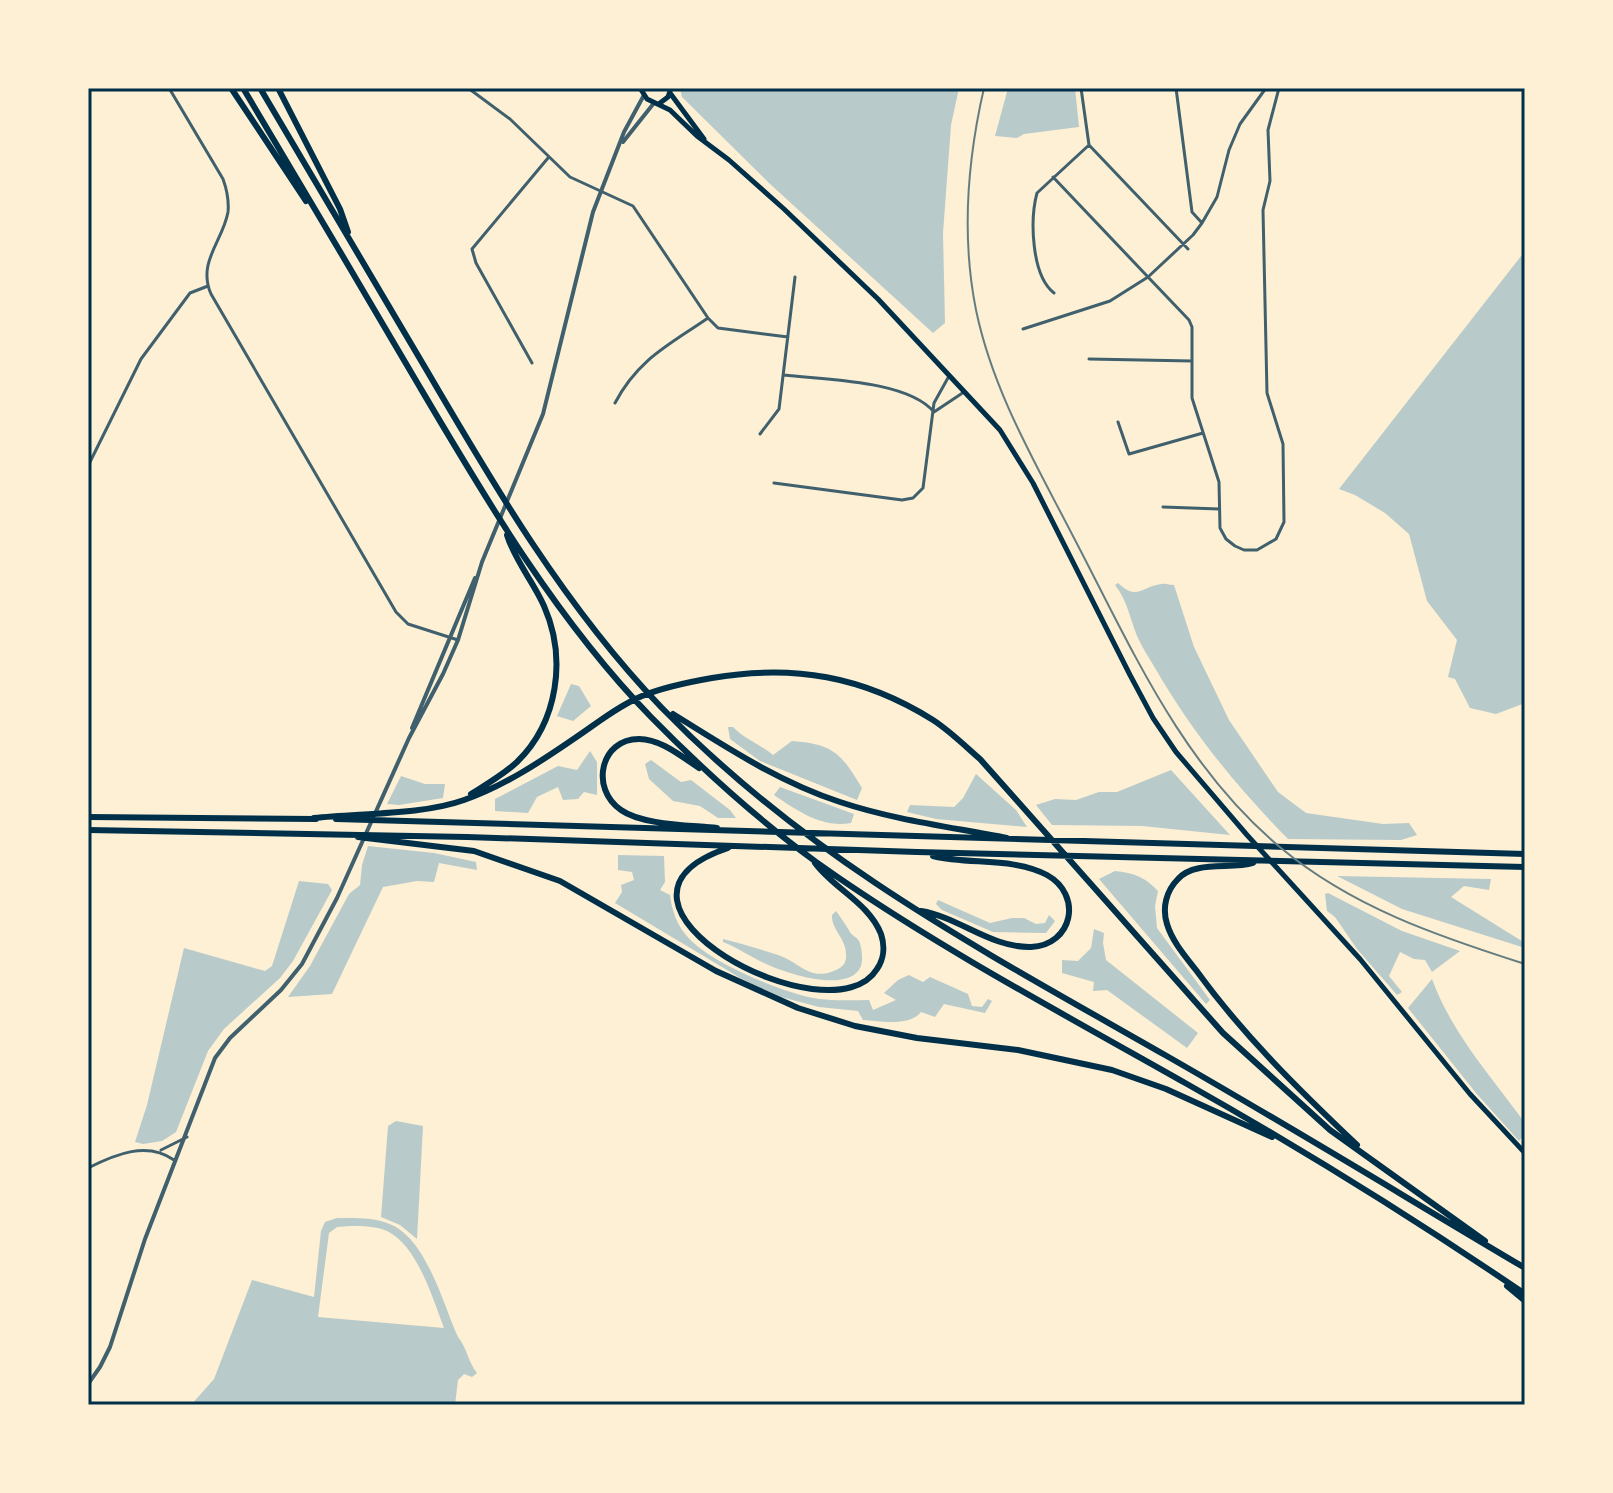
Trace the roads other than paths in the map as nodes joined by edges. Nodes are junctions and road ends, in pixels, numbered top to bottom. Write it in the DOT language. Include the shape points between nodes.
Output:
graph roads {
  1 [pos="169,88"];
  2 [pos="231,88"];
  3 [pos="243,88"];
  4 [pos="260,88"];
  5 [pos="278,88"];
  6 [pos="468,88"];
  7 [pos="1081,88"];
  8 [pos="1176,88"];
  9 [pos="1266,88"];
  10 [pos="1279,88"];
  11 [pos="670,90"];
  12 [pos="643,91"];
  13 [pos="657,103"];
  14 [pos="705,140"];
  15 [pos="621,144"];
  16 [pos="1089,145"];
  17 [pos="548,158"];
  18 [pos="1053,177"];
  19 [pos="600,192"];
  20 [pos="321,219"];
  21 [pos="1202,223"];
  22 [pos="352,243"];
  23 [pos="1183,245"];
  24 [pos="1188,249"];
  25 [pos="795,277"];
  26 [pos="1148,277"];
  27 [pos="208,286"];
  28 [pos="1054,293"];
  29 [pos="708,318"];
  30 [pos="1023,329"];
  31 [pos="788,337"];
  32 [pos="1089,359"];
  33 [pos="1192,361"];
  34 [pos="532,363"];
  35 [pos="784,375"];
  36 [pos="950,375"];
  37 [pos="965,391"];
  38 [pos="615,403"];
  39 [pos="934,412"];
  40 [pos="1118,422"];
  41 [pos="1203,433"];
  42 [pos="760,434"];
  43 [pos="88,466"];
  44 [pos="774,483"];
  45 [pos="1163,507"];
  46 [pos="1219,509"];
  47 [pos="505,527"];
  48 [pos="478,573"];
  49 [pos="449,638"];
  50 [pos="458,640"];
  51 [pos="661,706"];
  52 [pos="409,738"];
  53 [pos="713,778"];
  54 [pos="461,802"];
  55 [pos="88,817"];
  56 [pos="362,817"];
  57 [pos="88,830"];
  58 [pos="756,833"];
  59 [pos="380,838"];
  60 [pos="1026,842"];
  61 [pos="735,846"];
  62 [pos="917,852"];
  63 [pos="1525,854"];
  64 [pos="811,857"];
  65 [pos="1259,861"];
  66 [pos="1525,867"];
  67 [pos="915,911"];
  68 [pos="187,1137"];
  69 [pos="1294,1146"];
  70 [pos="170,1147"];
  71 [pos="161,1150"];
  72 [pos="1525,1153"];
  73 [pos="180,1154"];
  74 [pos="1368,1155"];
  75 [pos="176,1162"];
  76 [pos="88,1168"];
  77 [pos="1514,1262"];
  78 [pos="1525,1268"];
  79 [pos="1493,1272"];
  80 [pos="1525,1294"];
  81 [pos="1525,1301"];
  82 [pos="88,1384"];
  1 -- 27 [label="street" via="227,192 227,216 209,257"];
  2 -- 20 [label="highway"];
  3 -- 20 [label="highway"];
  4 -- 22 [label="highway"];
  5 -- 22 [label="highway"];
  6 -- 17 [label="street" via="510,119"];
  7 -- 16 [label="street"];
  8 -- 21 [label="street" via="1192,212"];
  9 -- 21 [label="street" via="1240,124 1217,197"];
  10 -- 46 [label="street" via="1268,130 1270,181 1263,210 1267,393 1283,444 1283,529 1271,544 1244,550 1223,534"];
  11 -- 13 [label="main road"];
  11 -- 14 [label="main road"];
  12 -- 13 [label="main road"];
  12 -- 15 [label="street"];
  13 -- 14 [label="main road"];
  13 -- 15 [label="street"];
  14 -- 36 [label="main road" via="878,299"];
  15 -- 19 [label="street"];
  16 -- 18 [label="street"];
  16 -- 23 [label="street"];
  17 -- 19 [label="street"];
  17 -- 34 [label="street" via="472,249"];
  18 -- 26 [label="street"];
  18 -- 28 [label="street" via="1037,193 1034,248 1045,286"];
  19 -- 29 [label="street" via="639,212"];
  19 -- 48 [label="street" via="585,235 548,398"];
  20 -- 47 [label="highway"];
  21 -- 23 [label="street"];
  22 -- 51 [label="highway" via="534,545 594,629"];
  23 -- 24 [label="street"];
  23 -- 26 [label="street"];
  25 -- 31 [label="street"];
  26 -- 30 [label="street" via="1110,301"];
  26 -- 33 [label="street" via="1189,320"];
  27 -- 43 [label="street" via="190,293 141,359"];
  27 -- 49 [label="street" via="396,612 408,624"];
  29 -- 31 [label="street" via="718,328"];
  29 -- 38 [label="street" via="642,363"];
  31 -- 35 [label="street"];
  32 -- 33 [label="street"];
  33 -- 41 [label="street" via="1192,398"];
  35 -- 39 [label="street" via="899,390 920,398"];
  35 -- 42 [label="street" via="779,409"];
  36 -- 37 [label="main road"];
  36 -- 39 [label="street"];
  37 -- 39 [label="street"];
  37 -- 72 [label="main road" via="1000,430 1033,483 1153,718 1191,772 1385,987"];
  39 -- 44 [label="street" via="923,488 913,498"];
  40 -- 41 [label="street" via="1129,454"];
  41 -- 46 [label="street" via="1219,482"];
  45 -- 46 [label="street"];
  47 -- 53 [label="highway" via="551,596 632,696"];
  47 -- 54 [label="highway" via="512,552 548,619 555,642 555,683 548,714 531,746"];
  48 -- 49 [label="street"];
  48 -- 50 [label="street"];
  49 -- 50 [label="street"];
  49 -- 52 [label="street"];
  50 -- 52 [label="street"];
  51 -- 60 [label="highway" via="761,769 838,801"];
  51 -- 67 [label="highway" via="772,810"];
  52 -- 68 [label="street" via="315,941 281,990 221,1049"];
  53 -- 58 [label="highway" via="670,750 638,739 608,756 602,786 620,810 636,818"];
  53 -- 64 [label="highway"];
  54 -- 56 [label="highway"];
  54 -- 74 [label="highway" via="544,760 642,696 690,682 750,672 834,677 886,694 935,721 980,759 1223,1033 1330,1130"];
  55 -- 56 [label="highway"];
  56 -- 58 [label="highway"];
  57 -- 59 [label="highway"];
  58 -- 60 [label="highway"];
  59 -- 61 [label="highway"];
  59 -- 69 [label="highway" via="474,851 560,881 716,971 798,1008 855,1026 1112,1070"];
  60 -- 63 [label="highway"];
  61 -- 62 [label="highway"];
  61 -- 64 [label="highway" via="693,864 680,882 677,903 689,929 707,946 785,983 849,990 866,982 880,963 883,948 877,926"];
  62 -- 65 [label="highway"];
  62 -- 67 [label="highway" via="1036,870 1065,891 1070,912 1060,935 1032,947 1004,943 938,914"];
  64 -- 69 [label="highway" via="957,953"];
  65 -- 66 [label="highway"];
  65 -- 74 [label="highway" via="1180,876 1165,906 1167,923 1207,986 1271,1062"];
  67 -- 77 [label="highway" via="1308,1136"];
  68 -- 70 [label="street"];
  68 -- 73 [label="street"];
  69 -- 79 [label="highway"];
  70 -- 71 [label="street"];
  70 -- 73 [label="street"];
  71 -- 75 [label="street"];
  71 -- 76 [label="street" via="120,1154"];
  73 -- 75 [label="street"];
  74 -- 77 [label="highway"];
  75 -- 82 [label="street" via="110,1347"];
  77 -- 78 [label="highway"];
  79 -- 80 [label="highway"];
  79 -- 81 [label="highway"];
}
